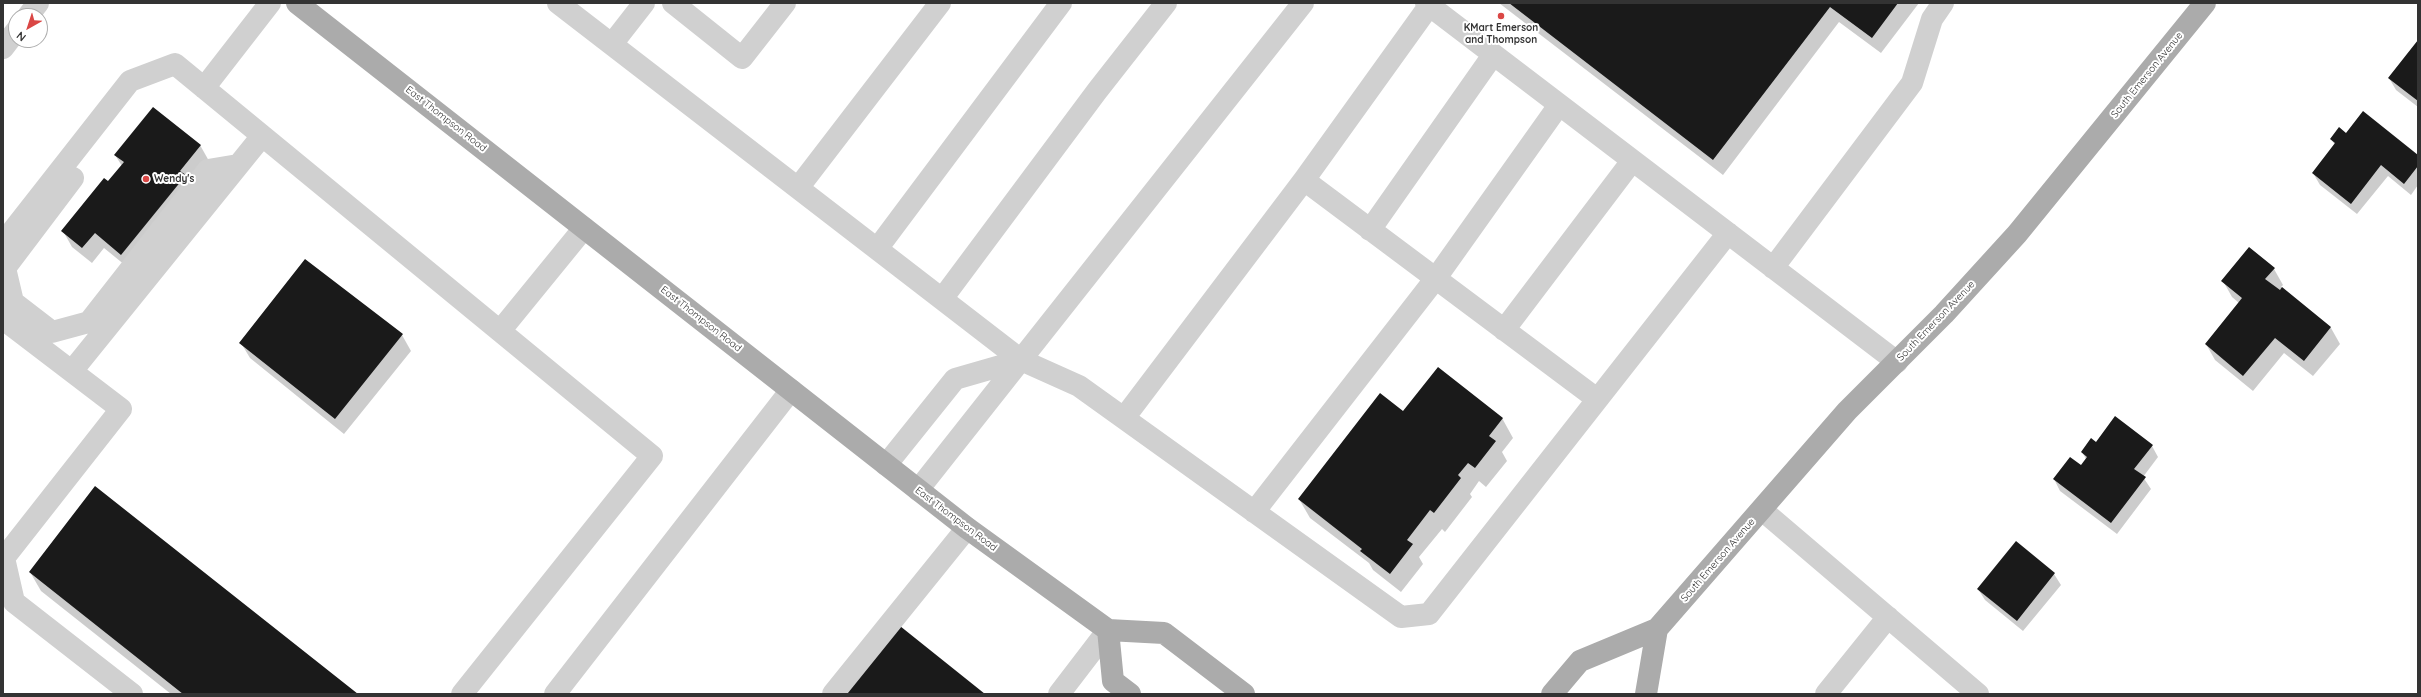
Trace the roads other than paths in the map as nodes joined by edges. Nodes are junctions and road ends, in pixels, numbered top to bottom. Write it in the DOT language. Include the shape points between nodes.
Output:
graph roads {
  1 [pos="270,3"];
  2 [pos="297,3"];
  3 [pos="558,3"];
  4 [pos="644,3"];
  5 [pos="672,3"];
  6 [pos="785,3"];
  7 [pos="940,3"];
  8 [pos="1061,3"];
  9 [pos="1166,3"];
  10 [pos="1302,3"];
  11 [pos="1943,3"];
  12 [pos="1427,4"];
  13 [pos="2199,5"];
  14 [pos="612,44"];
  15 [pos="1493,55"];
  16 [pos="152,73"];
  17 [pos="204,88"];
  18 [pos="1559,105"];
  19 [pos="262,136"];
  20 [pos="1632,161"];
  21 [pos="238,165"];
  22 [pos="1304,180"];
  23 [pos="798,188"];
  24 [pos="584,228"];
  25 [pos="1370,230"];
  26 [pos="1728,233"];
  27 [pos="3,243"];
  28 [pos="877,249"];
  29 [pos="1773,268"];
  30 [pos="1436,278"];
  31 [pos="942,299"];
  32 [pos="3,318"];
  33 [pos="1504,330"];
  34 [pos="500,331"];
  35 [pos="1021,360"];
  36 [pos="1897,362"];
  37 [pos="72,371"];
  38 [pos="791,390"];
  39 [pos="1597,399"];
  40 [pos="1124,418"];
  41 [pos="886,465"];
  42 [pos="918,490"];
  43 [pos="1762,510"];
  44 [pos="1254,512"];
  45 [pos="967,528"];
  46 [pos="1888,617"];
  47 [pos="1657,629"];
  48 [pos="1108,630"];
  49 [pos="132,694"];
  50 [pos="462,694"];
  51 [pos="555,694"];
  52 [pos="834,694"];
  53 [pos="1059,694"];
  54 [pos="1130,694"];
  55 [pos="1244,694"];
  56 [pos="1552,694"];
  57 [pos="1646,694"];
  58 [pos="1826,694"];
  59 [pos="1978,694"];
  1 -- 17 [label="lane"];
  2 -- 24 [label="main road, East Thompson Road"];
  3 -- 14 [label="lane"];
  4 -- 14 [label="lane"];
  5 -- 6 [label="lane" via="742,58"];
  7 -- 23 [label="lane"];
  8 -- 28 [label="lane"];
  9 -- 31 [label="lane"];
  10 -- 35 [label="lane"];
  11 -- 29 [label="lane" via="1932,19 1912,83"];
  12 -- 15 [label="lane"];
  12 -- 22 [label="lane"];
  13 -- 36 [label="main road, South Emerson Avenue" via="2017,234"];
  14 -- 23 [label="lane"];
  15 -- 18 [label="lane"];
  15 -- 25 [label="lane"];
  16 -- 17 [label="lane" via="175,64"];
  16 -- 21 [label="lane" via="5,268 13,302 52,332 89,322 208,170"];
  16 -- 27 [label="lane" via="130,81"];
  17 -- 19 [label="lane"];
  18 -- 20 [label="lane"];
  18 -- 30 [label="lane"];
  19 -- 21 [label="lane"];
  19 -- 34 [label="lane"];
  20 -- 26 [label="lane"];
  20 -- 33 [label="lane"];
  21 -- 37 [label="lane"];
  22 -- 25 [label="lane"];
  22 -- 40 [label="lane"];
  23 -- 28 [label="lane"];
  24 -- 34 [label="lane"];
  24 -- 38 [label="main road, East Thompson Road"];
  25 -- 30 [label="lane"];
  26 -- 29 [label="lane"];
  26 -- 39 [label="lane"];
  28 -- 31 [label="lane"];
  29 -- 36 [label="lane"];
  30 -- 33 [label="lane"];
  30 -- 44 [label="lane"];
  31 -- 35 [label="lane"];
  32 -- 37 [label="lane"];
  33 -- 39 [label="lane"];
  34 -- 50 [label="lane" via="652,456"];
  35 -- 40 [label="lane" via="1079,386"];
  35 -- 41 [label="lane" via="956,379"];
  35 -- 42 [label="lane"];
  36 -- 43 [label="main road, South Emerson Avenue" via="1847,411"];
  37 -- 49 [label="lane" via="122,409 4,558 14,602"];
  38 -- 41 [label="main road, East Thompson Road"];
  38 -- 51 [label="lane"];
  39 -- 44 [label="lane" via="1429,614 1401,617"];
  40 -- 44 [label="lane"];
  41 -- 42 [label="main road, East Thompson Road"];
  42 -- 45 [label="main road, East Thompson Road"];
  43 -- 46 [label="lane"];
  43 -- 47 [label="main road, South Emerson Avenue"];
  45 -- 48 [label="main road, East Thompson Road"];
  45 -- 52 [label="lane"];
  46 -- 58 [label="lane"];
  46 -- 59 [label="lane"];
  47 -- 56 [label="main road, South Emerson Avenue" via="1580,661"];
  47 -- 57 [label="main road"];
  48 -- 53 [label="lane"];
  48 -- 54 [label="main road" via="1113,681"];
  48 -- 55 [label="main road" via="1164,633"];
}
